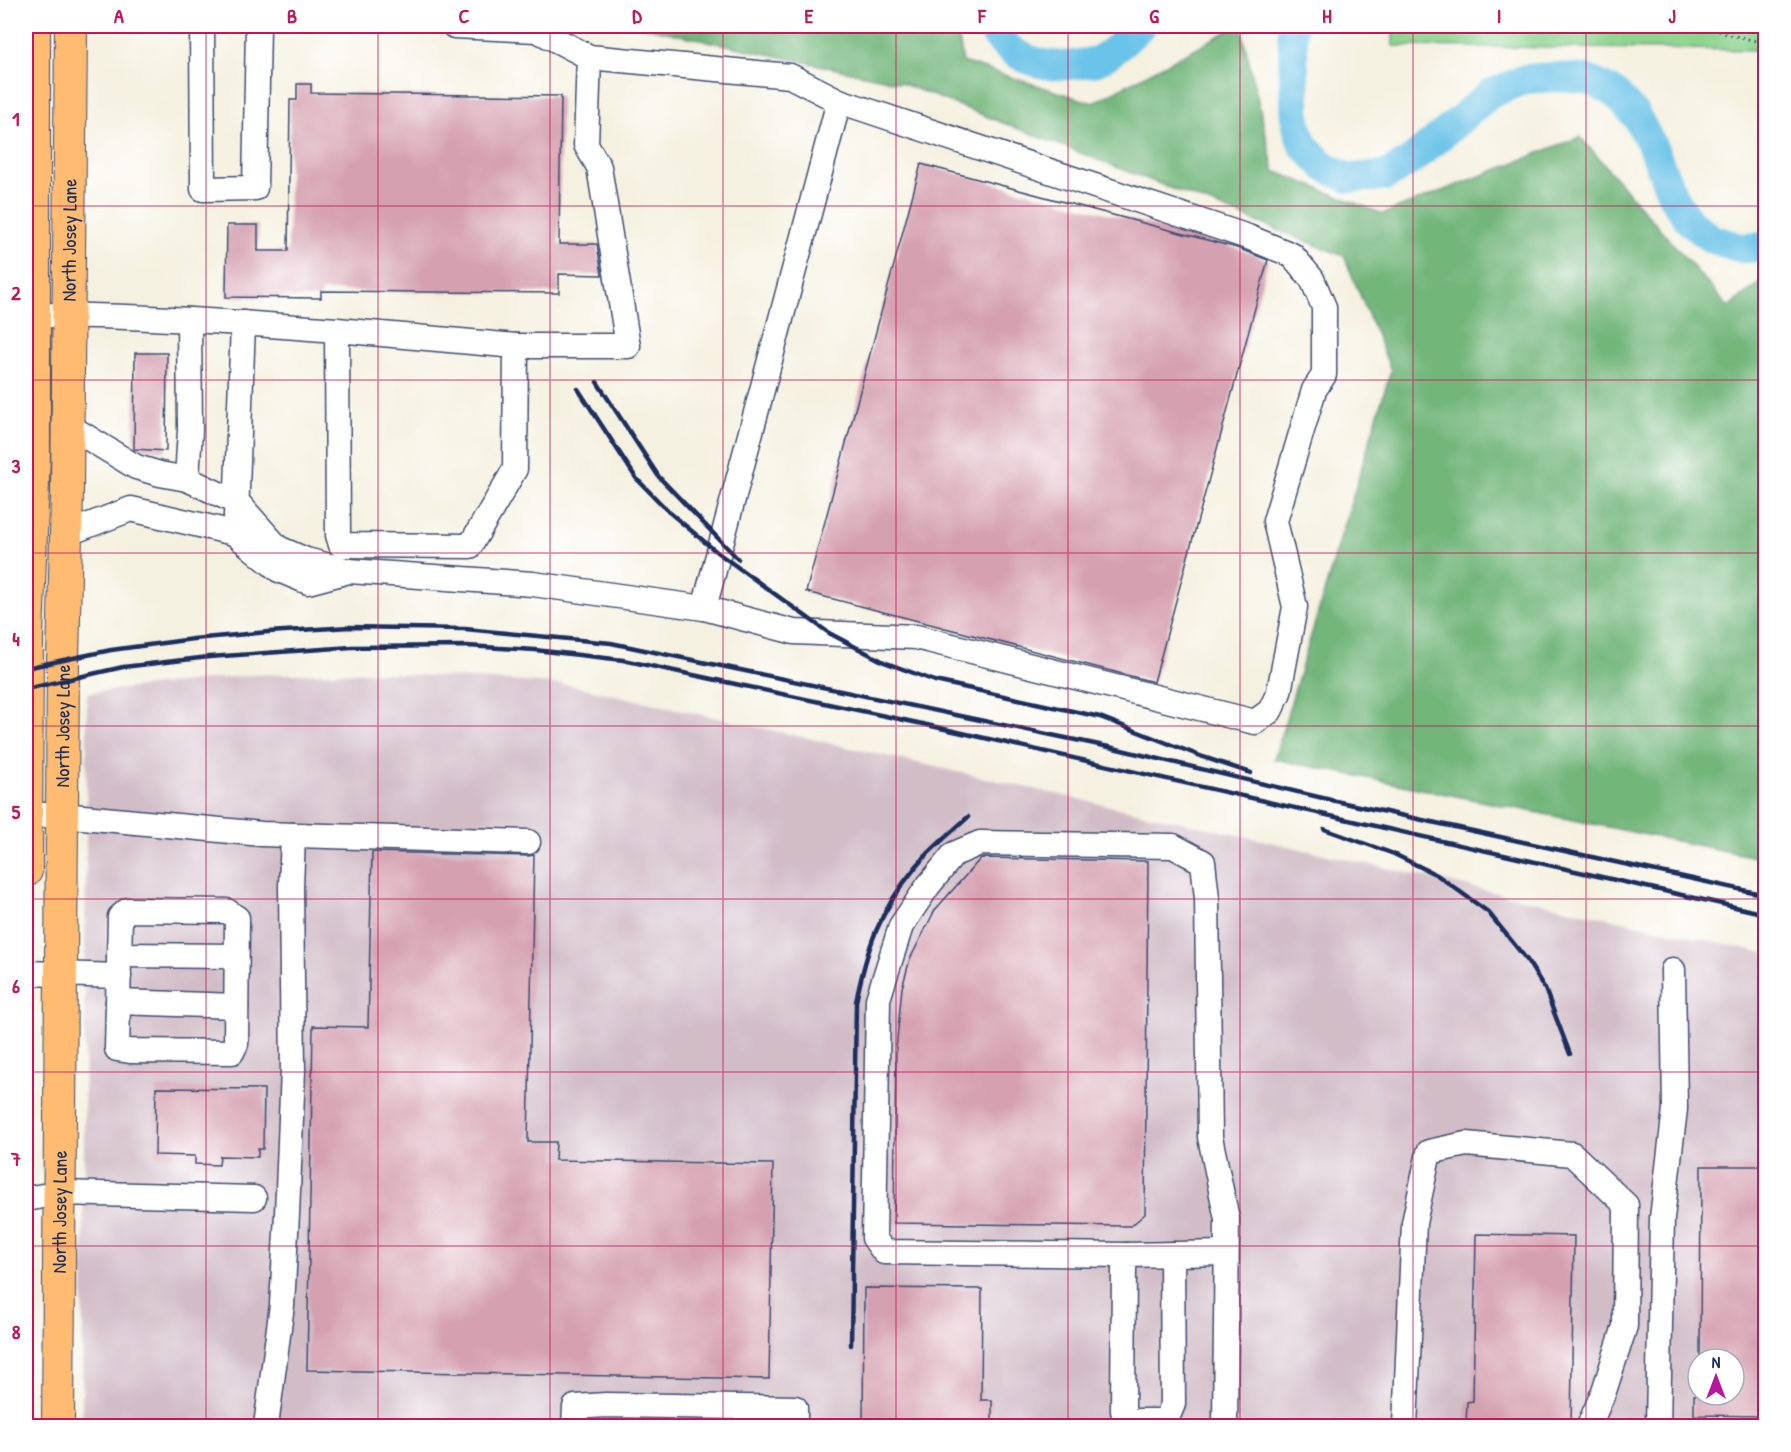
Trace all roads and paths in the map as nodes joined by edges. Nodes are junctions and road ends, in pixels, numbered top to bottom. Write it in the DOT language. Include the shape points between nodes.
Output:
graph roads {
  1 [pos="34,26"];
  2 [pos="71,26"];
  3 [pos="202,26"];
  4 [pos="258,26"];
  5 [pos="454,26"];
  6 [pos="1708,26"];
  7 [pos="1766,43"];
  8 [pos="589,57"];
  9 [pos="30,59"];
  10 [pos="71,60"];
  11 [pos="30,96"];
  12 [pos="70,96"];
  13 [pos="839,101"];
  14 [pos="30,205"];
  15 [pos="30,262"];
  16 [pos="30,315"];
  17 [pos="68,315"];
  18 [pos="189,320"];
  19 [pos="243,323"];
  20 [pos="337,330"];
  21 [pos="516,346"];
  22 [pos="67,425"];
  23 [pos="30,456"];
  24 [pos="67,456"];
  25 [pos="187,479"];
  26 [pos="29,493"];
  27 [pos="67,493"];
  28 [pos="238,502"];
  29 [pos="234,533"];
  30 [pos="66,534"];
  31 [pos="349,571"];
  32 [pos="704,608"];
  33 [pos="26,748"];
  34 [pos="62,814"];
  35 [pos="27,815"];
  36 [pos="293,835"];
  37 [pos="528,842"];
  38 [pos="26,871"];
  39 [pos="236,956"];
  40 [pos="119,965"];
  41 [pos="1673,970"];
  42 [pos="26,973"];
  43 [pos="62,974"];
  44 [pos="118,1002"];
  45 [pos="236,1006"];
  46 [pos="60,1193"];
  47 [pos="254,1198"];
  48 [pos="26,1199"];
  49 [pos="1226,1253"];
  50 [pos="1172,1254"];
  51 [pos="1126,1255"];
  52 [pos="58,1426"];
  53 [pos="266,1426"];
  54 [pos="574,1426"];
  55 [pos="795,1426"];
  56 [pos="1225,1426"];
  57 [pos="1405,1426"];
  58 [pos="1589,1426"];
  59 [pos="1658,1426"];
  1 -- 9 [label="main road, North Josey Lane"];
  2 -- 10 [label="main road, North Josey Lane"];
  3 -- 4 [label="street" via="203,189 255,188"];
  5 -- 8 [label="street" via="537,30"];
  6 -- 7 [label="path"];
  8 -- 13 [label="street" via="790,76"];
  8 -- 21 [label="street" via="586,145 599,167 628,346"];
  9 -- 10 [label="street"];
  9 -- 11 [label="main road, North Josey Lane"];
  10 -- 12 [label="main road, North Josey Lane"];
  11 -- 12 [label="street"];
  11 -- 14 [label="main road, North Josey Lane"];
  12 -- 17 [label="main road, North Josey Lane"];
  13 -- 32 [label="street"];
  13 -- 32 [label="street" via="1248,237 1292,255 1312,279 1323,307 1324,375 1314,390 1275,521 1295,607 1278,692 1270,711 1255,722 916,637 794,632"];
  14 -- 15 [label="main road, North Josey Lane"];
  15 -- 16 [label="main road, North Josey Lane"];
  16 -- 17 [label="street"];
  16 -- 23 [label="main road, North Josey Lane"];
  17 -- 18 [label="street"];
  17 -- 22 [label="main road, North Josey Lane"];
  18 -- 19 [label="street"];
  18 -- 25 [label="street"];
  19 -- 20 [label="street"];
  19 -- 28 [label="street"];
  20 -- 21 [label="street"];
  20 -- 21 [label="street" via="338,536 342,545 470,546 515,469"];
  22 -- 24 [label="main road, North Josey Lane"];
  22 -- 25 [label="street" via="136,466"];
  23 -- 24 [label="street"];
  23 -- 26 [label="main road, North Josey Lane"];
  24 -- 27 [label="main road, North Josey Lane"];
  25 -- 28 [label="street"];
  26 -- 27 [label="street"];
  26 -- 33 [label="main road, North Josey Lane"];
  27 -- 30 [label="main road, North Josey Lane"];
  28 -- 29 [label="street"];
  28 -- 31 [label="street" via="278,548"];
  29 -- 30 [label="street" via="131,509"];
  29 -- 31 [label="street" via="279,570 308,582"];
  30 -- 34 [label="main road, North Josey Lane"];
  31 -- 32 [label="street" via="533,584"];
  33 -- 35 [label="main road, North Josey Lane"];
  34 -- 35 [label="street"];
  34 -- 36 [label="street"];
  34 -- 43 [label="main road, North Josey Lane"];
  35 -- 38 [label="main road, North Josey Lane"];
  36 -- 37 [label="street"];
  36 -- 53 [label="street" via="293,1070 287,1214 282,1305"];
  39 -- 40 [label="street"];
  39 -- 40 [label="street" via="237,918 227,911 128,910 120,917"];
  39 -- 45 [label="street"];
  40 -- 43 [label="street"];
  40 -- 44 [label="street"];
  41 -- 59 [label="street" via="1675,1109 1662,1218"];
  42 -- 43 [label="street"];
  43 -- 46 [label="main road, North Josey Lane"];
  44 -- 45 [label="street"];
  44 -- 45 [label="street" via="117,1049 130,1051 232,1052 236,1044"];
  46 -- 47 [label="street"];
  46 -- 48 [label="street"];
  46 -- 52 [label="main road, North Josey Lane"];
  49 -- 50 [label="street"];
  49 -- 51 [label="street" via="1227,1219 1210,1137 1208,898 1203,862 1173,846 980,843 954,854 901,926 878,999 874,1238 884,1252"];
  49 -- 56 [label="street"];
  50 -- 51 [label="street"];
  50 -- 51 [label="street" via="1173,1404 1166,1421 1130,1420 1124,1411"];
  54 -- 55 [label="street" via="575,1407 606,1406 795,1408"];
  57 -- 58 [label="street" via="1414,1223 1429,1152 1466,1144 1572,1154 1626,1204 1625,1326"];
}
